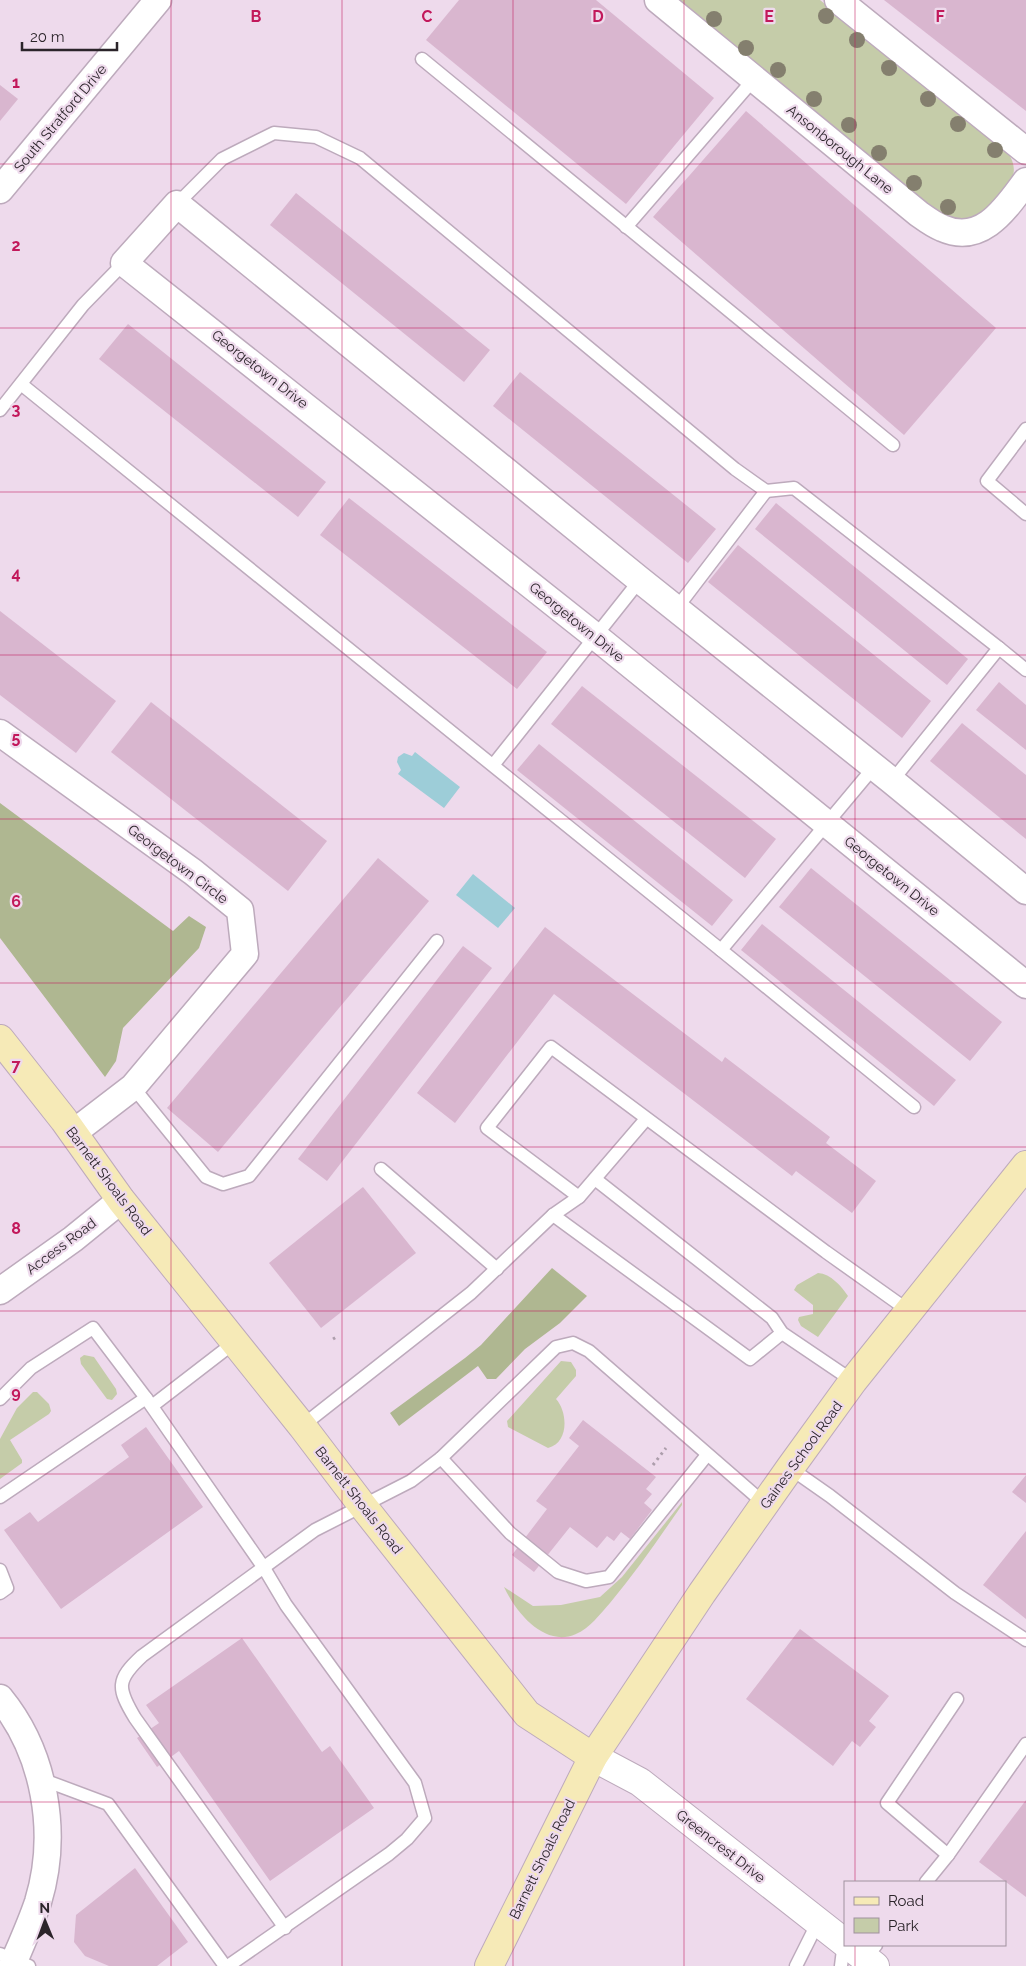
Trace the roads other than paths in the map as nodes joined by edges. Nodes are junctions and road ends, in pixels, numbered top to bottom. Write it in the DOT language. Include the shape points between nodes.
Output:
graph roads {
  1 [pos="158,0"];
  2 [pos="658,0"];
  3 [pos="838,0"];
  4 [pos="422,59"];
  5 [pos="754,79"];
  6 [pos="1026,151"];
  7 [pos="1026,182"];
  8 [pos="0,190"];
  9 [pos="177,204"];
  10 [pos="626,227"];
  11 [pos="124,263"];
  12 [pos="21,384"];
  13 [pos="0,410"];
  14 [pos="1026,429"];
  15 [pos="893,445"];
  16 [pos="766,491"];
  17 [pos="1026,514"];
  18 [pos="640,580"];
  19 [pos="676,609"];
  20 [pos="595,636"];
  21 [pos="999,648"];
  22 [pos="1026,670"];
  23 [pos="0,733"];
  24 [pos="494,764"];
  25 [pos="883,774"];
  26 [pos="826,822"];
  27 [pos="1026,891"];
  28 [pos="437,941"];
  29 [pos="721,950"];
  30 [pos="1026,985"];
  31 [pos="2,1047"];
  32 [pos="133,1087"];
  33 [pos="914,1107"];
  34 [pos="646,1119"];
  35 [pos="73,1133"];
  36 [pos="381,1169"];
  37 [pos="595,1179"];
  38 [pos="1022,1179"];
  39 [pos="579,1197"];
  40 [pos="121,1200"];
  41 [pos="553,1215"];
  42 [pos="497,1269"];
  43 [pos="0,1292"];
  44 [pos="909,1311"];
  45 [pos="782,1333"];
  46 [pos="235,1342"];
  47 [pos="854,1381"];
  48 [pos="0,1399"];
  49 [pos="149,1402"];
  50 [pos="302,1426"];
  51 [pos="707,1455"];
  52 [pos="441,1458"];
  53 [pos="790,1468"];
  54 [pos="0,1497"];
  55 [pos="765,1504"];
  56 [pos="362,1505"];
  57 [pos="264,1568"];
  58 [pos="0,1570"];
  59 [pos="0,1593"];
  60 [pos="1026,1640"];
  61 [pos="0,1698"];
  62 [pos="957,1699"];
  63 [pos="1026,1744"];
  64 [pos="593,1757"];
  65 [pos="41,1779"];
  66 [pos="948,1855"];
  67 [pos="927,1881"];
  68 [pos="818,1922"];
  69 [pos="285,1928"];
  70 [pos="844,1943"];
  71 [pos="14,1961"];
  72 [pos="227,1966"];
  73 [pos="489,1966"];
  74 [pos="796,1966"];
  1 -- 8 [label="street, South Stratford Drive"];
  2 -- 5 [label="street, Ansonborough Lane"];
  3 -- 6 [label="street"];
  4 -- 10 [label="lane"];
  5 -- 7 [label="street, Ansonborough Lane" via="919,214 943,229 960,233 986,226 1002,214"];
  5 -- 10 [label="lane"];
  9 -- 11 [label="street"];
  9 -- 16 [label="lane" via="222,159 274,133 316,137 334,145 360,158 735,469"];
  9 -- 18 [label="street"];
  10 -- 15 [label="lane"];
  11 -- 12 [label="lane" via="83,306"];
  11 -- 20 [label="street, Georgetown Drive"];
  12 -- 13 [label="lane"];
  12 -- 24 [label="lane"];
  14 -- 17 [label="lane" via="987,481"];
  16 -- 19 [label="lane"];
  16 -- 21 [label="lane" via="794,488"];
  18 -- 19 [label="street"];
  18 -- 20 [label="lane"];
  19 -- 25 [label="street"];
  20 -- 24 [label="lane"];
  20 -- 26 [label="street, Georgetown Drive"];
  21 -- 22 [label="lane"];
  21 -- 25 [label="lane"];
  23 -- 32 [label="street, Georgetown Circle" via="240,910 245,954"];
  24 -- 29 [label="lane"];
  25 -- 26 [label="lane"];
  25 -- 27 [label="street"];
  26 -- 29 [label="lane"];
  26 -- 30 [label="street, Georgetown Drive"];
  28 -- 32 [label="lane" via="249,1176 223,1184 206,1177"];
  29 -- 33 [label="lane"];
  31 -- 35 [label="main road, Barnett Shoals Road"];
  32 -- 35 [label="street, Georgetown Circle"];
  34 -- 37 [label="lane"];
  34 -- 39 [label="lane" via="551,1047 487,1128"];
  34 -- 44 [label="lane"];
  35 -- 40 [label="main road, Barnett Shoals Road"];
  36 -- 42 [label="lane"];
  37 -- 39 [label="lane"];
  37 -- 45 [label="lane" via="772,1318"];
  38 -- 44 [label="main road, Gaines School Road"];
  39 -- 41 [label="lane"];
  40 -- 43 [label="street, Access Road"];
  40 -- 46 [label="main road, Barnett Shoals Road"];
  41 -- 42 [label="lane"];
  41 -- 45 [label="lane" via="750,1359"];
  42 -- 50 [label="lane"];
  44 -- 47 [label="main road, Gaines School Road"];
  45 -- 47 [label="lane"];
  46 -- 49 [label="lane"];
  46 -- 50 [label="main road, Barnett Shoals Road"];
  47 -- 53 [label="main road, Gaines School Road"];
  48 -- 49 [label="lane" via="31,1368 93,1328"];
  49 -- 54 [label="lane"];
  49 -- 57 [label="lane"];
  50 -- 56 [label="main road, Barnett Shoals Road"];
  51 -- 52 [label="lane" via="588,1351 574,1343 556,1347"];
  51 -- 52 [label="lane" via="609,1577 586,1581 558,1572 510,1533"];
  51 -- 55 [label="lane"];
  52 -- 56 [label="lane" via="411,1481"];
  53 -- 55 [label="main road, Gaines School Road"];
  53 -- 60 [label="lane" via="955,1593"];
  55 -- 64 [label="main road, Gaines School Road"];
  56 -- 57 [label="lane" via="315,1530"];
  56 -- 64 [label="main road, Barnett Shoals Road" via="527,1714"];
  57 -- 69 [label="lane" via="286,1605 415,1782 425,1818 401,1844"];
  57 -- 69 [label="lane" via="142,1656 126,1671 122,1683 123,1698 134,1718"];
  58 -- 59 [label="lane" via="7,1588"];
  61 -- 65 [label="street" via="12,1712 29,1744"];
  62 -- 66 [label="lane" via="887,1803"];
  63 -- 66 [label="lane"];
  64 -- 68 [label="street, Greencrest Drive" via="640,1782"];
  64 -- 73 [label="main road, Barnett Shoals Road"];
  65 -- 71 [label="street" via="47,1815 45,1871 38,1902"];
  65 -- 72 [label="lane" via="108,1804"];
  66 -- 67 [label="lane"];
  68 -- 70 [label="street, Greencrest Drive"];
  68 -- 74 [label="lane"];
  69 -- 72 [label="lane"];
}
